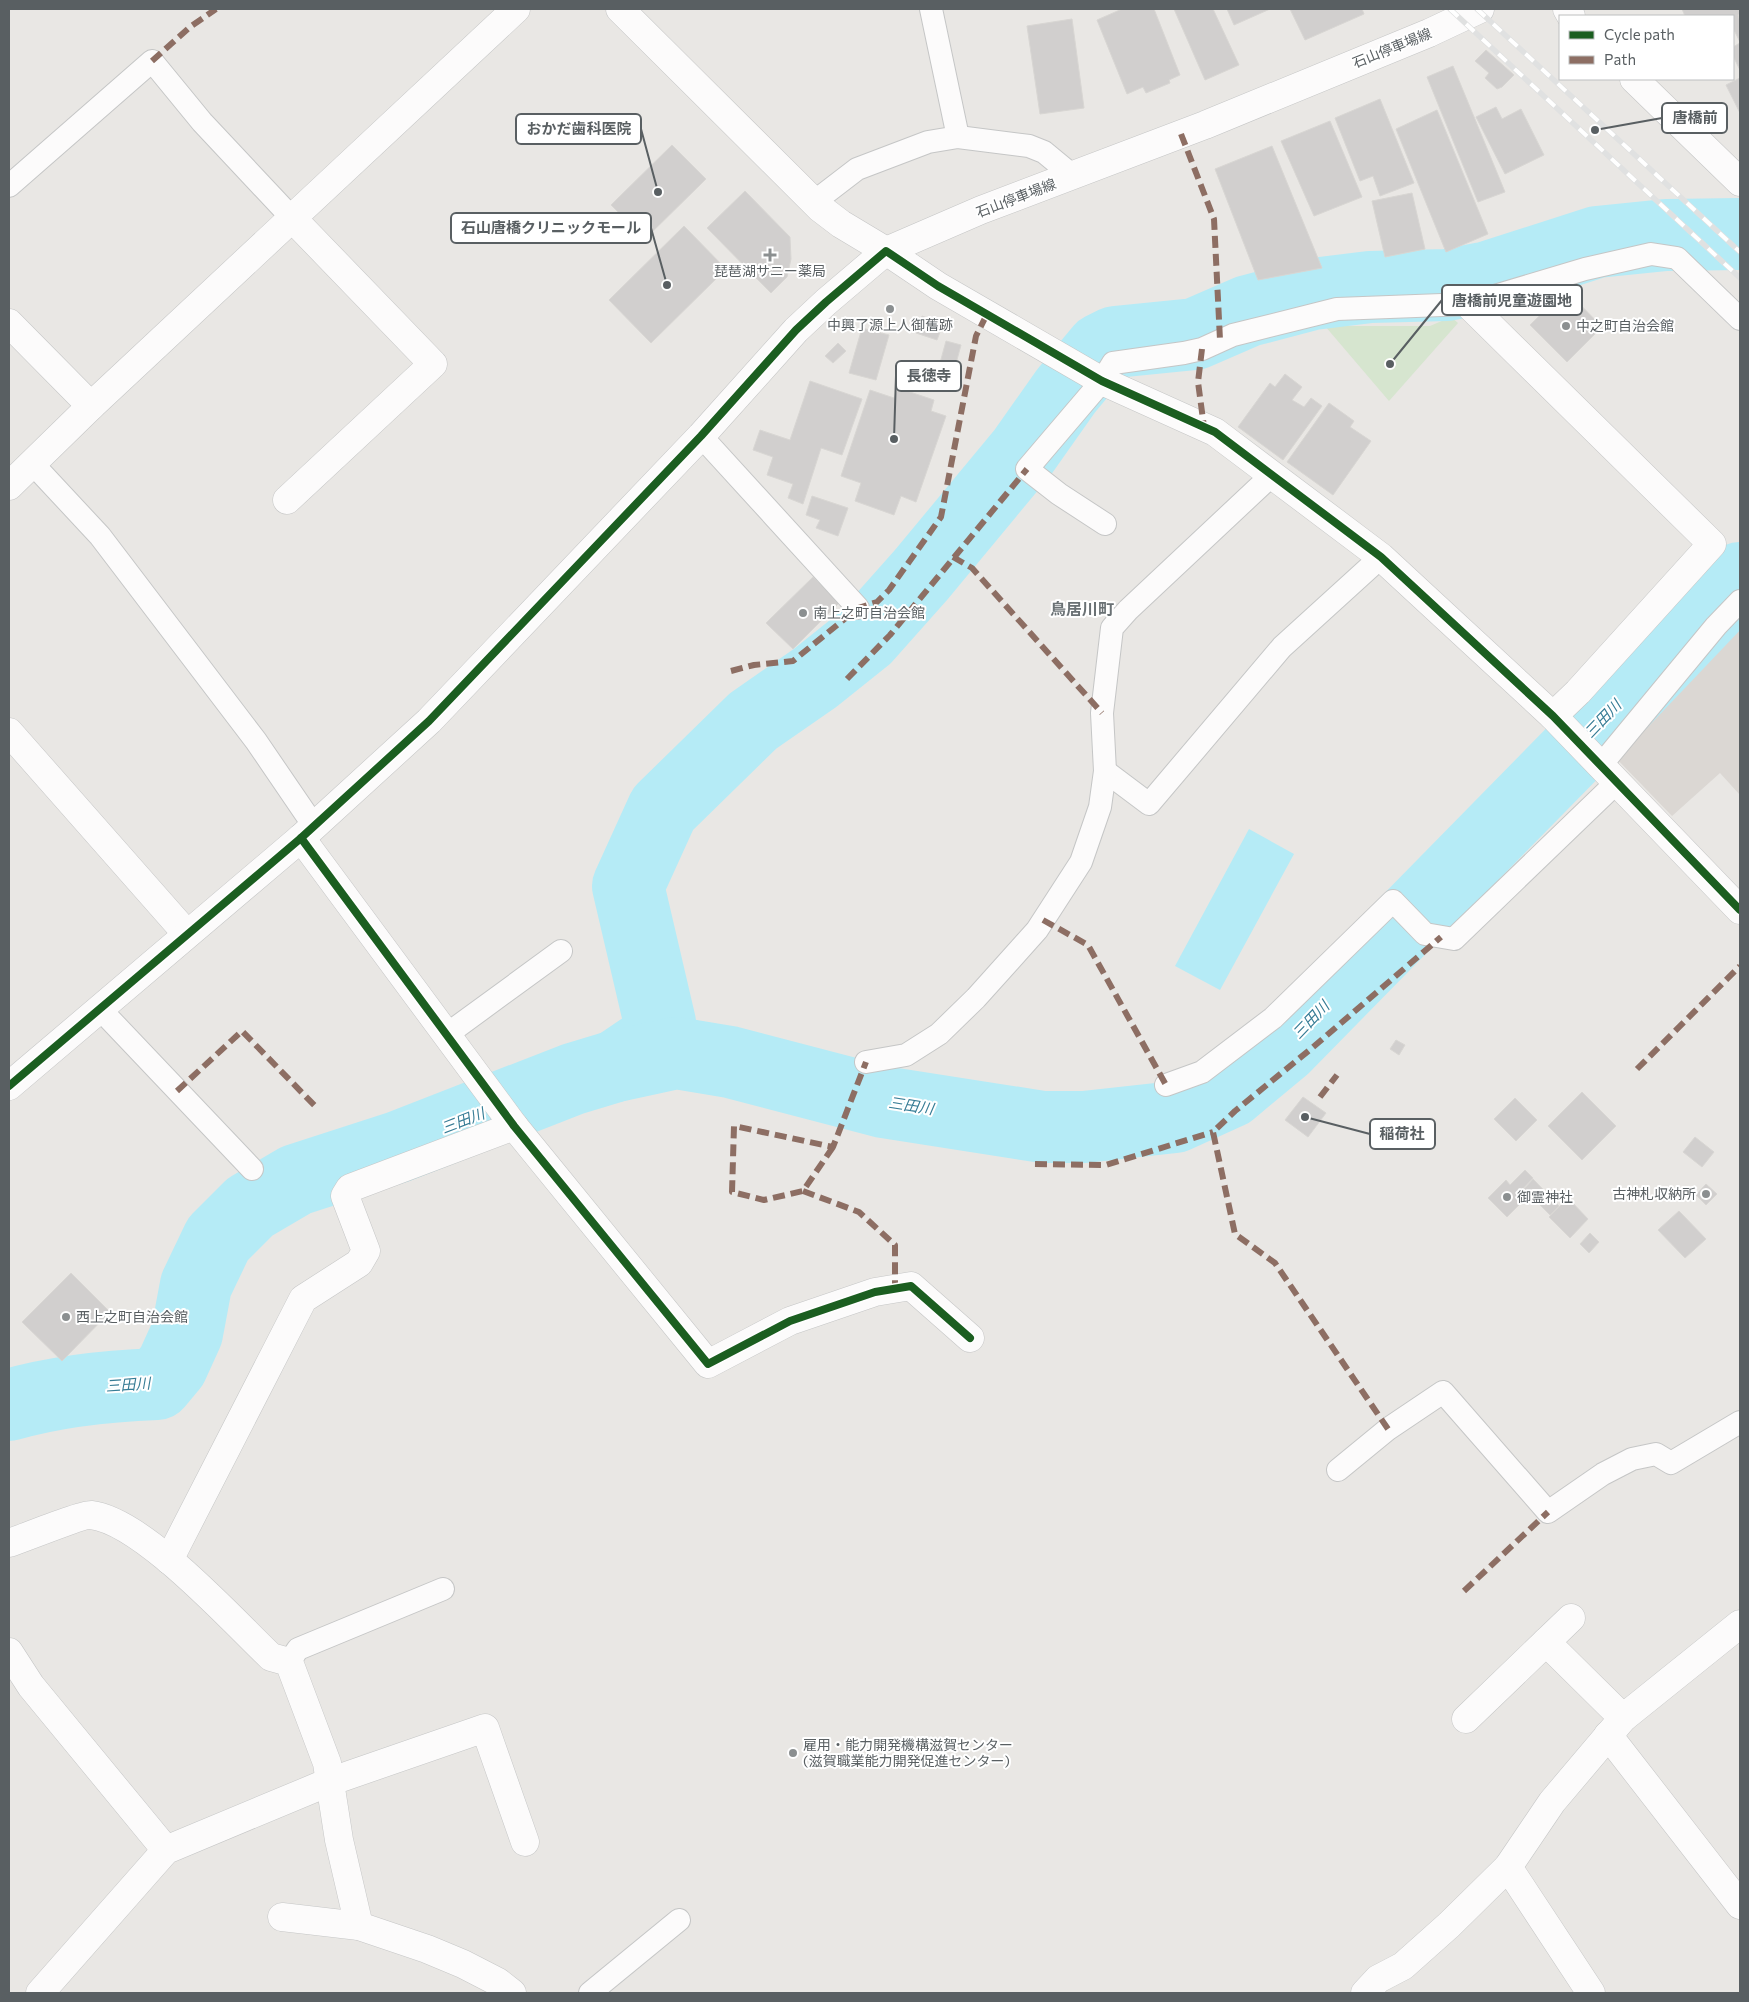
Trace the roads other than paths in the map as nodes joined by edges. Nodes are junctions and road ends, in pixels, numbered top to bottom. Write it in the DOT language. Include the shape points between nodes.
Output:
graph roads {
  1 [pos="516,9"];
  2 [pos="620,9"];
  3 [pos="931,9"];
  4 [pos="1480,9"];
  5 [pos="1635,80"];
  6 [pos="958,137"];
  7 [pos="1073,176"];
  8 [pos="1740,182"];
  9 [pos="9,186"];
  10 [pos="814,202"];
  11 [pos="292,218"];
  12 [pos="886,252"];
  13 [pos="1468,304"];
  14 [pos="1740,319"];
  15 [pos="10,325"];
  16 [pos="1099,380"];
  17 [pos="91,406"];
  18 [pos="701,436"];
  19 [pos="32,463"];
  20 [pos="1273,474"];
  21 [pos="9,486"];
  22 [pos="288,500"];
  23 [pos="1105,524"];
  24 [pos="1381,557"];
  25 [pos="1740,602"];
  26 [pos="858,608"];
  27 [pos="1560,723"];
  28 [pos="9,732"];
  29 [pos="1605,770"];
  30 [pos="1105,771"];
  31 [pos="307,832"];
  32 [pos="1740,910"];
  33 [pos="187,934"];
  34 [pos="561,951"];
  35 [pos="100,1009"];
  36 [pos="446,1035"];
  37 [pos="866,1062"];
  38 [pos="1166,1085"];
  39 [pos="9,1086"];
  40 [pos="511,1122"];
  41 [pos="252,1169"];
  42 [pos="970,1338"];
  43 [pos="1740,1422"];
  44 [pos="1338,1470"];
  45 [pos="9,1543"];
  46 [pos="169,1560"];
  47 [pos="443,1589"];
  48 [pos="1571,1618"];
  49 [pos="1740,1624"];
  50 [pos="1546,1642"];
  51 [pos="9,1652"];
  52 [pos="289,1662"];
  53 [pos="1466,1719"];
  54 [pos="1615,1726"];
  55 [pos="329,1782"];
  56 [pos="525,1842"];
  57 [pos="166,1850"];
  58 [pos="1508,1867"];
  59 [pos="1740,1905"];
  60 [pos="282,1917"];
  61 [pos="679,1920"];
  62 [pos="359,1926"];
  63 [pos="40,1993"];
  64 [pos="512,1993"];
  65 [pos="590,1993"];
  66 [pos="1365,1993"];
  67 [pos="1591,1993"];
  1 -- 11 [label="street"];
  2 -- 10 [label="street"];
  3 -- 6 [label="lane"];
  4 -- 7 [label="street, 石山停車場線" via="1429,33"];
  5 -- 8 [label="street"];
  6 -- 7 [label="lane" via="1028,146 1044,152"];
  6 -- 10 [label="lane" via="928,142 857,169"];
  7 -- 12 [label="street, 石山停車場線" via="982,210"];
  9 -- 11 [label="lane" via="152,61 202,122"];
  10 -- 12 [label="street" via="841,224"];
  11 -- 17 [label="street"];
  11 -- 22 [label="street" via="433,364"];
  12 -- 16 [label="street"];
  12 -- 18 [label="street, 石山停車場線" via="796,330"];
  13 -- 14 [label="lane" via="1586,269 1651,254 1677,258"];
  13 -- 16 [label="lane" via="1337,309 1233,336 1193,351 1113,363"];
  13 -- 27 [label="street" via="1712,544 1578,692"];
  15 -- 17 [label="street"];
  16 -- 20 [label="street" via="1215,432"];
  16 -- 23 [label="lane" via="1027,469"];
  17 -- 19 [label="street"];
  18 -- 26 [label="lane"];
  18 -- 31 [label="street, 石山停車場線" via="429,721"];
  19 -- 21 [label="street"];
  19 -- 31 [label="lane" via="106,544 256,741"];
  20 -- 24 [label="street"];
  20 -- 30 [label="lane" via="1112,628 1102,713"];
  24 -- 27 [label="street"];
  24 -- 30 [label="lane" via="1282,647 1149,804"];
  25 -- 29 [label="lane" via="1716,626"];
  27 -- 29 [label="street"];
  28 -- 33 [label="street"];
  29 -- 32 [label="street"];
  29 -- 38 [label="lane" via="1454,938 1425,934 1393,901 1273,1018 1202,1072"];
  30 -- 37 [label="lane" via="1100,807 1082,862 1037,930 939,1034 906,1055"];
  31 -- 33 [label="street, 石山停車場線"];
  31 -- 36 [label="street"];
  33 -- 35 [label="street, 石山停車場線"];
  34 -- 36 [label="lane"];
  35 -- 39 [label="street, 石山停車場線"];
  35 -- 41 [label="lane"];
  36 -- 40 [label="street"];
  40 -- 42 [label="street" via="708,1364 790,1321 875,1292 911,1286"];
  40 -- 46 [label="street" via="350,1188 345,1196 366,1251 359,1263 304,1299"];
  43 -- 44 [label="lane" via="1671,1463 1656,1454 1632,1459 1603,1474 1548,1512 1443,1392 1388,1429"];
  45 -- 46 [label="street" via="90,1515 125,1528"];
  46 -- 52 [label="street" via="271,1657"];
  47 -- 52 [label="lane" via="298,1649"];
  48 -- 50 [label="street"];
  49 -- 54 [label="street"];
  50 -- 53 [label="street"];
  50 -- 54 [label="street"];
  51 -- 57 [label="street" via="31,1686"];
  52 -- 55 [label="street" via="327,1763"];
  54 -- 58 [label="street" via="1552,1802"];
  54 -- 59 [label="street"];
  55 -- 56 [label="street" via="485,1728"];
  55 -- 57 [label="street"];
  55 -- 62 [label="street"];
  57 -- 63 [label="street"];
  58 -- 66 [label="street" via="1403,1966 1378,1979"];
  58 -- 67 [label="street"];
  60 -- 62 [label="street"];
  61 -- 65 [label="lane"];
  62 -- 64 [label="street" via="463,1964"];
}
